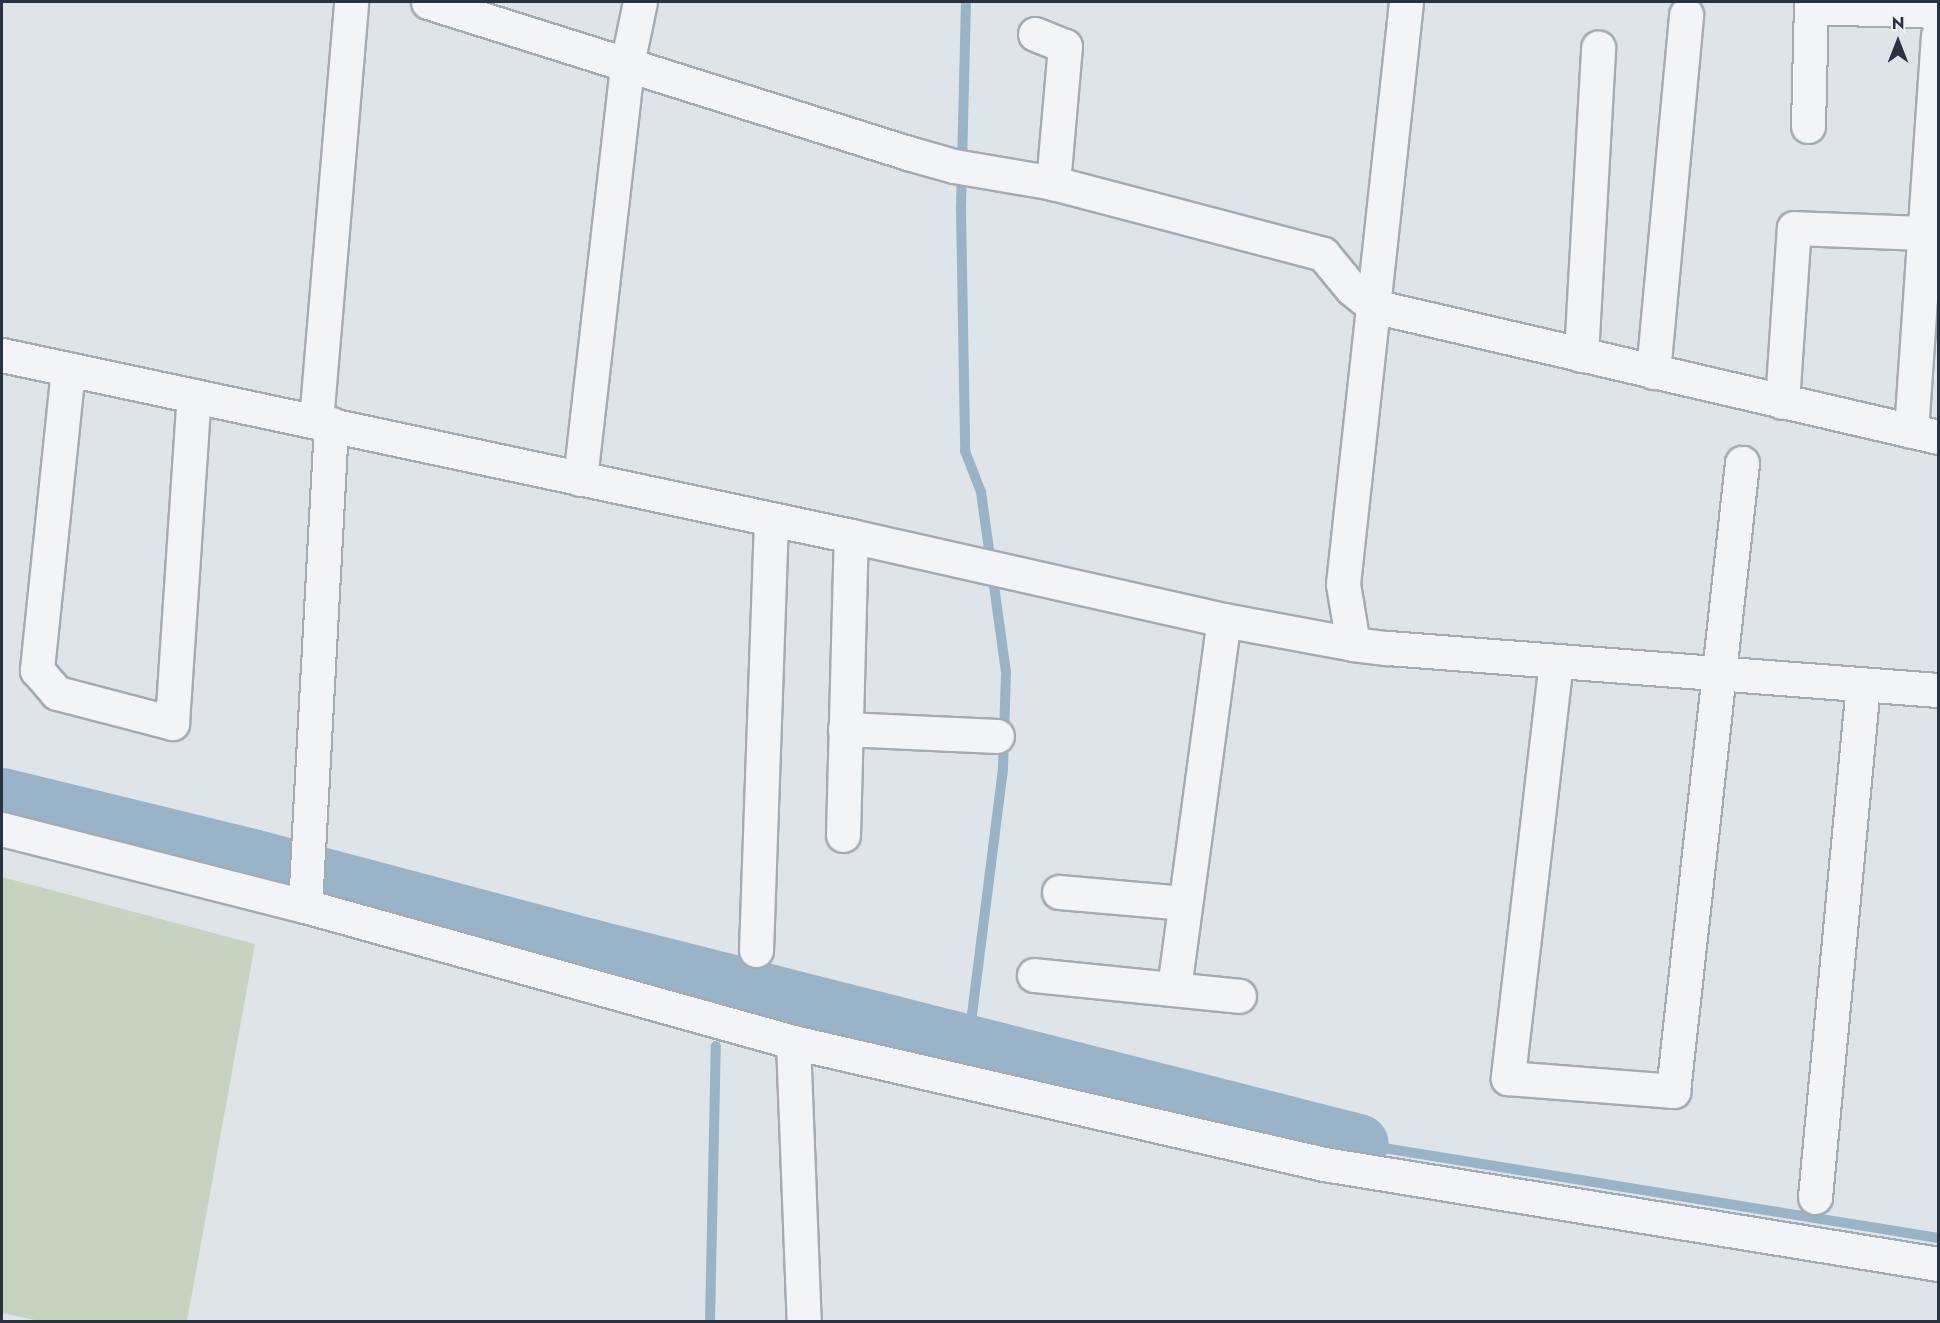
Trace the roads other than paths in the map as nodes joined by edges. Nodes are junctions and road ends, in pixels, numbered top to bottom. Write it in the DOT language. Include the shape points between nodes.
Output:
graph roads {
  1 [pos="351,2"];
  2 [pos="428,2"];
  3 [pos="640,2"];
  4 [pos="1406,2"];
  5 [pos="1811,4"];
  6 [pos="1938,11"];
  7 [pos="1686,15"];
  8 [pos="1035,34"];
  9 [pos="1938,36"];
  10 [pos="1598,47"];
  11 [pos="627,64"];
  12 [pos="1808,126"];
  13 [pos="1053,183"];
  14 [pos="1925,233"];
  15 [pos="1373,306"];
  16 [pos="2,355"];
  17 [pos="1581,355"];
  18 [pos="68,369"];
  19 [pos="1653,372"];
  20 [pos="194,396"];
  21 [pos="1782,402"];
  22 [pos="324,423"];
  23 [pos="1925,434"];
  24 [pos="1742,463"];
  25 [pos="580,479"];
  26 [pos="771,519"];
  27 [pos="850,536"];
  28 [pos="1224,620"];
  29 [pos="1353,644"];
  30 [pos="1556,661"];
  31 [pos="1720,673"];
  32 [pos="1863,684"];
  33 [pos="1938,690"];
  34 [pos="846,729"];
  35 [pos="997,736"];
  36 [pos="2,830"];
  37 [pos="843,835"];
  38 [pos="1059,892"];
  39 [pos="306,899"];
  40 [pos="1184,903"];
  41 [pos="756,950"];
  42 [pos="1034,975"];
  43 [pos="1174,988"];
  44 [pos="1239,996"];
  45 [pos="793,1042"];
  46 [pos="1815,1197"];
  47 [pos="1938,1264"];
  48 [pos="804,1322"];
  1 -- 22 [label="street"];
  2 -- 11 [label="street"];
  3 -- 11 [label="street"];
  4 -- 15 [label="street"];
  5 -- 6 [label="street"];
  5 -- 12 [label="street"];
  7 -- 19 [label="street"];
  8 -- 13 [label="street" via="1065,46"];
  9 -- 14 [label="street"];
  10 -- 17 [label="street"];
  11 -- 13 [label="street" via="961,167"];
  11 -- 25 [label="street"];
  13 -- 15 [label="street" via="1323,254 1352,289"];
  14 -- 21 [label="street" via="1794,228"];
  14 -- 23 [label="street"];
  15 -- 17 [label="street"];
  15 -- 29 [label="street" via="1344,584"];
  16 -- 18 [label="street"];
  17 -- 19 [label="street"];
  18 -- 20 [label="street"];
  18 -- 20 [label="street" via="38,670 57,693 172,723"];
  19 -- 21 [label="street"];
  20 -- 22 [label="street"];
  21 -- 23 [label="street"];
  22 -- 25 [label="street"];
  22 -- 39 [label="street"];
  24 -- 31 [label="street"];
  25 -- 26 [label="street"];
  26 -- 27 [label="street"];
  26 -- 41 [label="street"];
  27 -- 28 [label="street"];
  27 -- 34 [label="street"];
  28 -- 29 [label="street"];
  28 -- 40 [label="street"];
  29 -- 30 [label="street"];
  30 -- 31 [label="street"];
  30 -- 31 [label="street" via="1508,1078 1673,1091"];
  31 -- 32 [label="street"];
  32 -- 33 [label="street"];
  32 -- 46 [label="street"];
  34 -- 35 [label="street"];
  34 -- 37 [label="street"];
  36 -- 39 [label="street"];
  38 -- 40 [label="street"];
  39 -- 45 [label="street"];
  40 -- 43 [label="street"];
  42 -- 43 [label="street"];
  43 -- 44 [label="street"];
  45 -- 47 [label="street" via="1324,1164"];
  45 -- 48 [label="street"];
}
